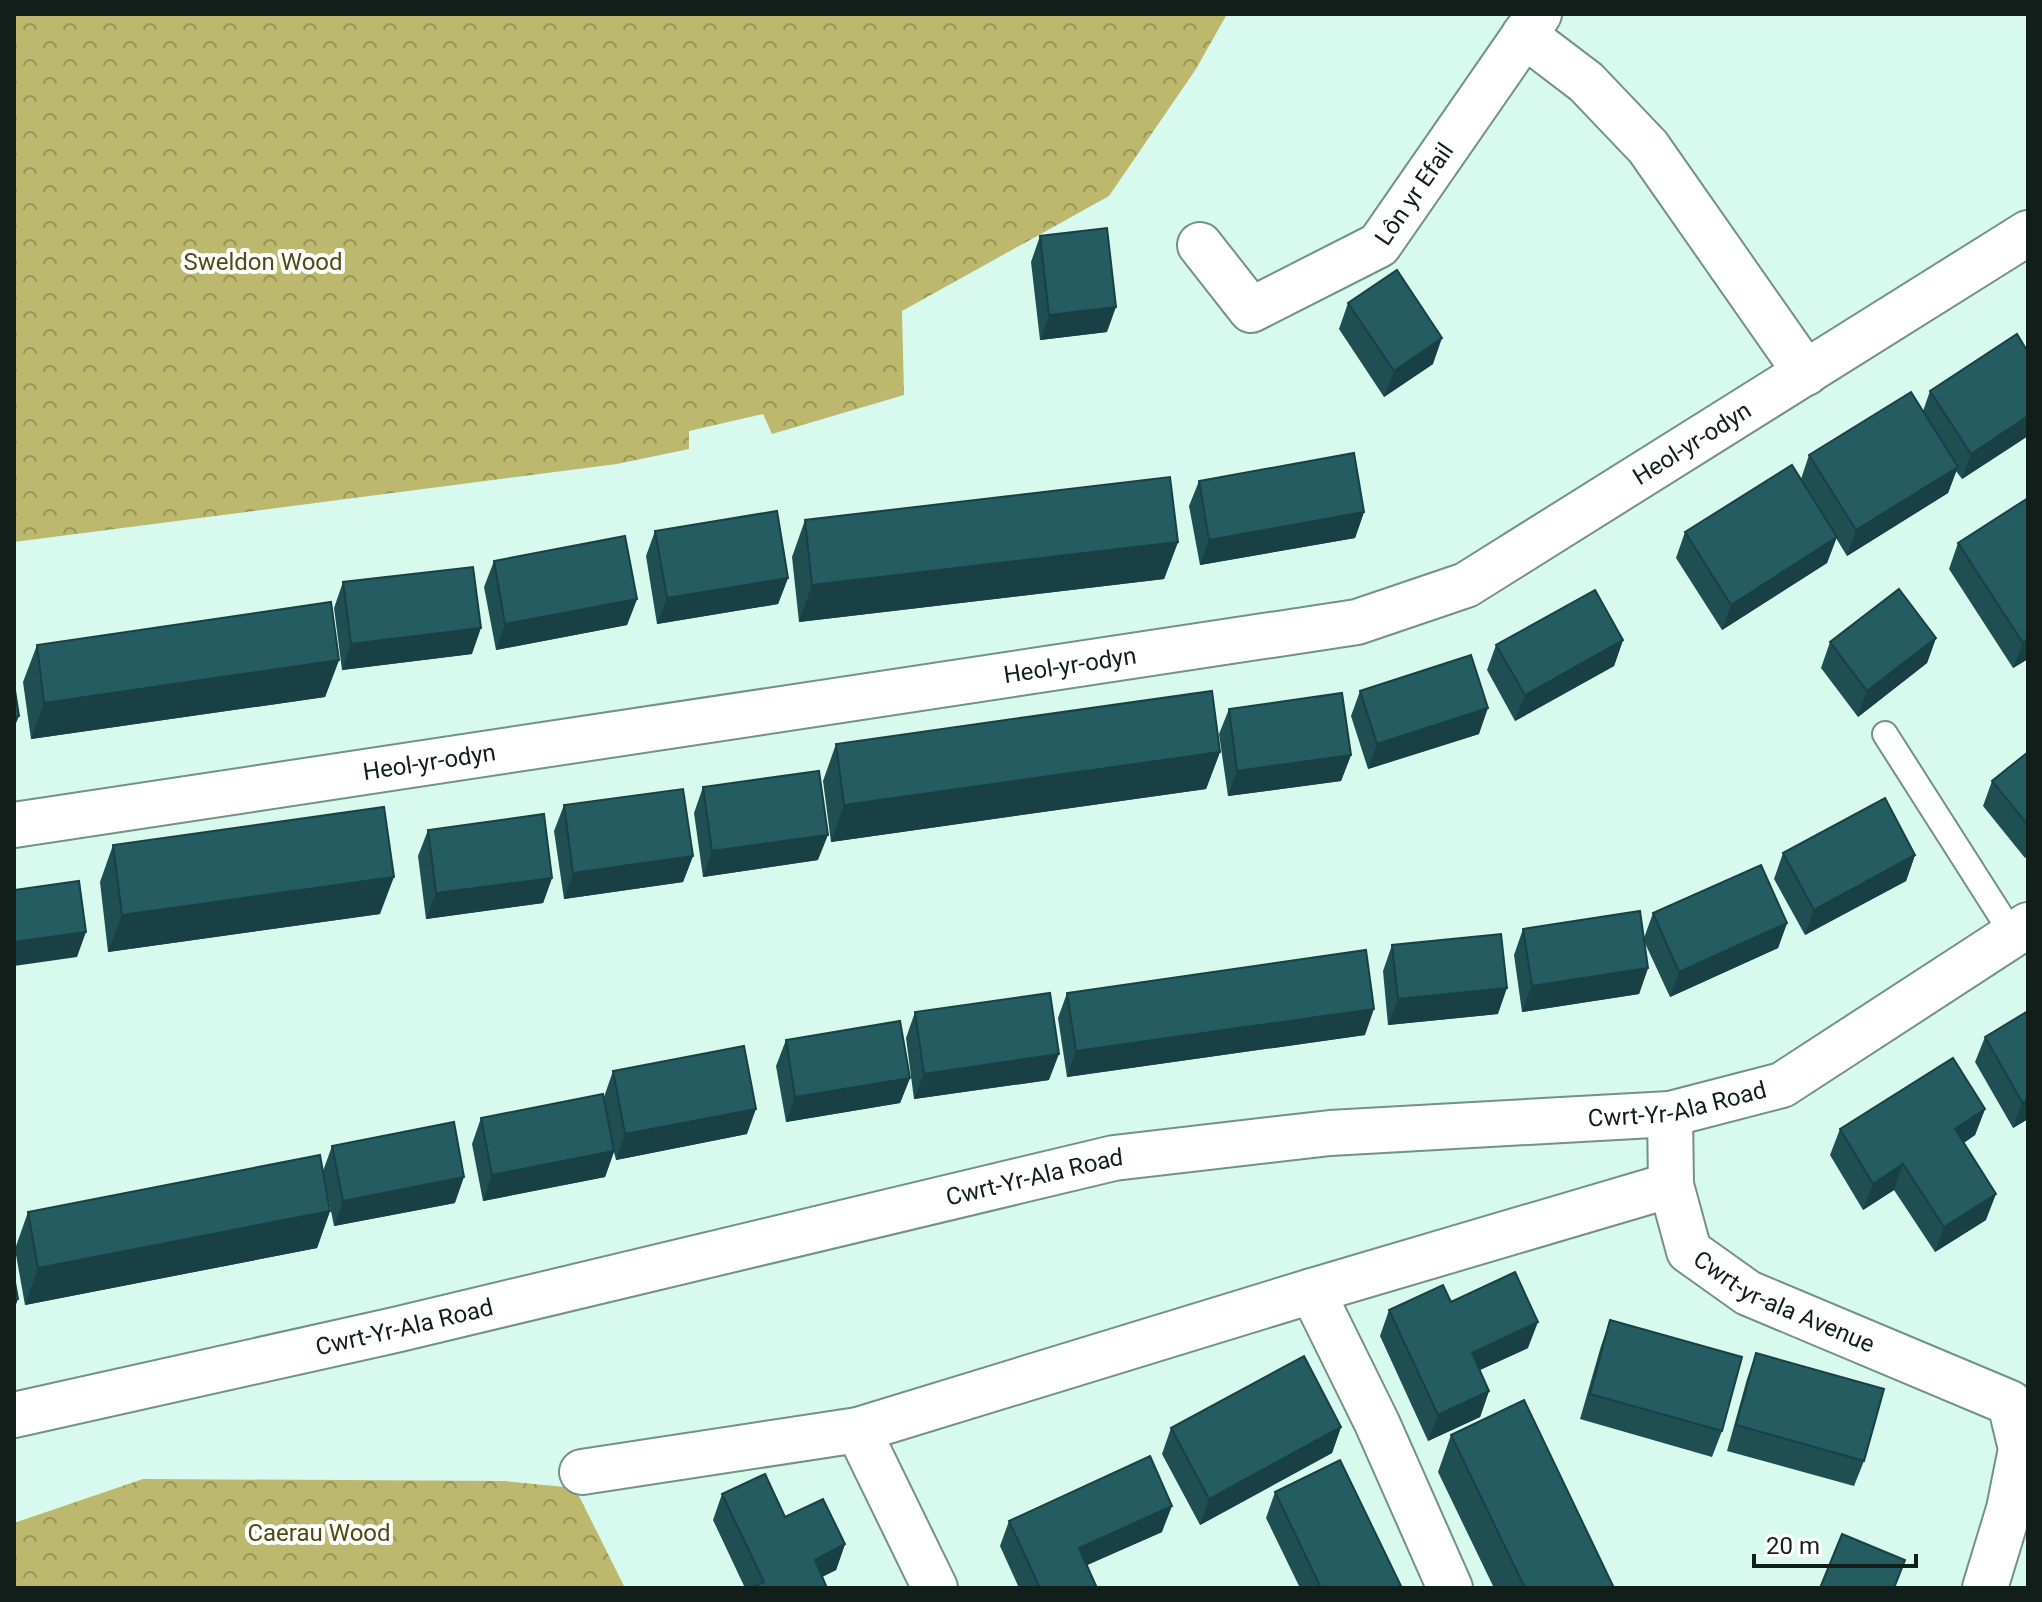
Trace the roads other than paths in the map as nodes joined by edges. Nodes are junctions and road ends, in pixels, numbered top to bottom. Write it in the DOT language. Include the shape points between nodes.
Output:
graph roads {
  1 [pos="1532,24"];
  2 [pos="2028,233"];
  3 [pos="1200,245"];
  4 [pos="1806,373"];
  5 [pos="1885,734"];
  6 [pos="14,825"];
  7 [pos="2020,930"];
  8 [pos="1670,1114"];
  9 [pos="1671,1185"];
  10 [pos="1312,1291"];
  11 [pos="2019,1397"];
  12 [pos="14,1415"];
  13 [pos="858,1430"];
  14 [pos="582,1472"];
  15 [pos="935,1588"];
  16 [pos="1450,1588"];
  17 [pos="1985,1588"];
  1 -- 3 [label="street, Lôn yr Efail" via="1379,245 1251,310"];
  1 -- 4 [label="street, Lôn yr Efail" via="1648,147"];
  2 -- 4 [label="street, Heol-yr-odyn"];
  4 -- 6 [label="street, Heol-yr-odyn" via="1466,585 1357,622"];
  5 -- 7 [label="lane"];
  7 -- 8 [label="street, Cwrt-Yr-Ala Road" via="1782,1085"];
  8 -- 9 [label="street, Cwrt-yr-ala Avenue"];
  8 -- 12 [label="street, Cwrt-Yr-Ala Road" via="1330,1133 1114,1158"];
  9 -- 10 [label="street"];
  9 -- 11 [label="street, Cwrt-yr-ala Avenue" via="1689,1251 1748,1293"];
  10 -- 13 [label="street"];
  10 -- 16 [label="street"];
  11 -- 17 [label="street" via="2021,1449"];
  13 -- 14 [label="street"];
  13 -- 15 [label="street"];
}
